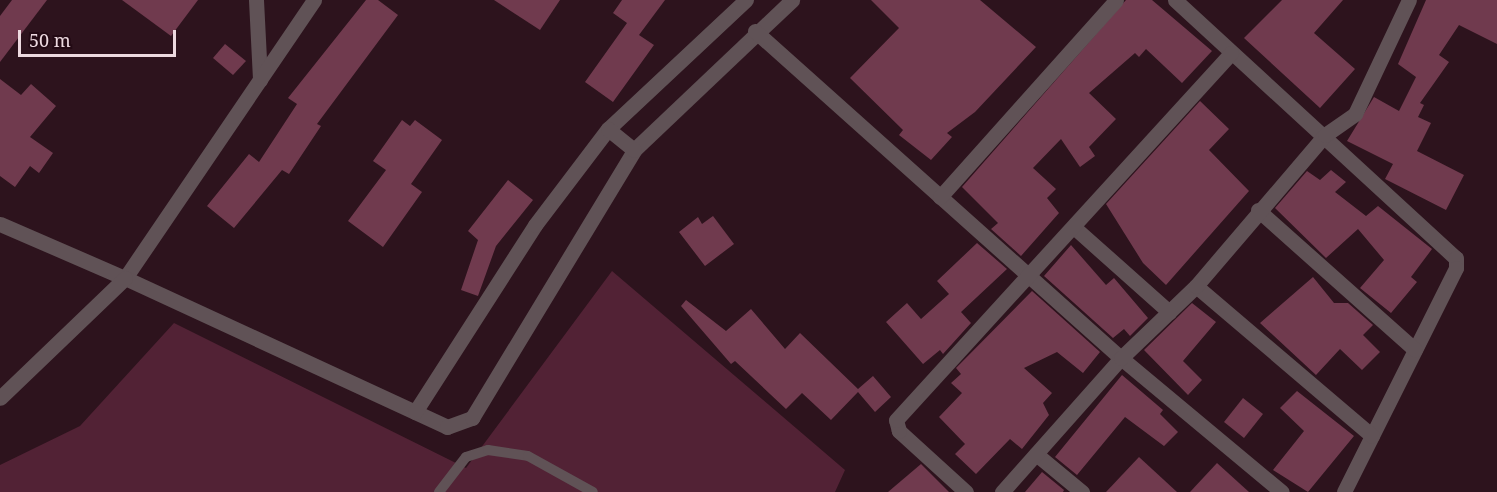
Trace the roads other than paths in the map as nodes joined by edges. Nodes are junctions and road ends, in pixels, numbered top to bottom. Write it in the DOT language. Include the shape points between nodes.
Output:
graph roads {
  1 [pos="256,0"];
  2 [pos="314,0"];
  3 [pos="746,0"];
  4 [pos="792,0"];
  5 [pos="1116,0"];
  6 [pos="1175,0"];
  7 [pos="1409,0"];
  8 [pos="755,31"];
  9 [pos="1231,53"];
  10 [pos="260,80"];
  11 [pos="608,129"];
  12 [pos="1325,135"];
  13 [pos="634,150"];
  14 [pos="940,197"];
  15 [pos="1258,210"];
  16 [pos="0,224"];
  17 [pos="1076,229"];
  18 [pos="125,278"];
  19 [pos="1031,278"];
  20 [pos="1196,286"];
  21 [pos="1169,312"];
  22 [pos="1415,350"];
  23 [pos="1121,358"];
  24 [pos="0,398"];
  25 [pos="415,412"];
  26 [pos="1372,436"];
  27 [pos="1036,454"];
  28 [pos="439,492"];
  29 [pos="593,492"];
  30 [pos="966,492"];
  31 [pos="1002,492"];
  32 [pos="1082,492"];
  33 [pos="1282,492"];
  34 [pos="1344,492"];
  1 -- 10 [label="street"];
  2 -- 10 [label="street"];
  3 -- 11 [label="street"];
  4 -- 8 [label="street"];
  5 -- 14 [label="street"];
  6 -- 9 [label="street"];
  7 -- 12 [label="street" via="1370,93 1355,114"];
  8 -- 13 [label="street"];
  8 -- 14 [label="street"];
  9 -- 12 [label="street"];
  9 -- 17 [label="street"];
  10 -- 18 [label="street"];
  11 -- 13 [label="street"];
  11 -- 25 [label="street" via="535,225"];
  12 -- 15 [label="street"];
  12 -- 22 [label="street" via="1456,258 1456,268"];
  13 -- 25 [label="street" via="472,418 447,427"];
  14 -- 19 [label="street"];
  15 -- 20 [label="street"];
  15 -- 22 [label="street"];
  16 -- 18 [label="street"];
  17 -- 19 [label="street"];
  17 -- 21 [label="street"];
  18 -- 24 [label="street"];
  18 -- 25 [label="street"];
  19 -- 23 [label="street"];
  19 -- 30 [label="street" via="895,423"];
  20 -- 21 [label="street"];
  20 -- 26 [label="street"];
  21 -- 23 [label="street"];
  22 -- 26 [label="street"];
  23 -- 27 [label="street"];
  23 -- 33 [label="street"];
  26 -- 34 [label="street"];
  27 -- 31 [label="street"];
  27 -- 32 [label="street"];
  28 -- 29 [label="lane" via="466,457 488,450 536,459"];
}
